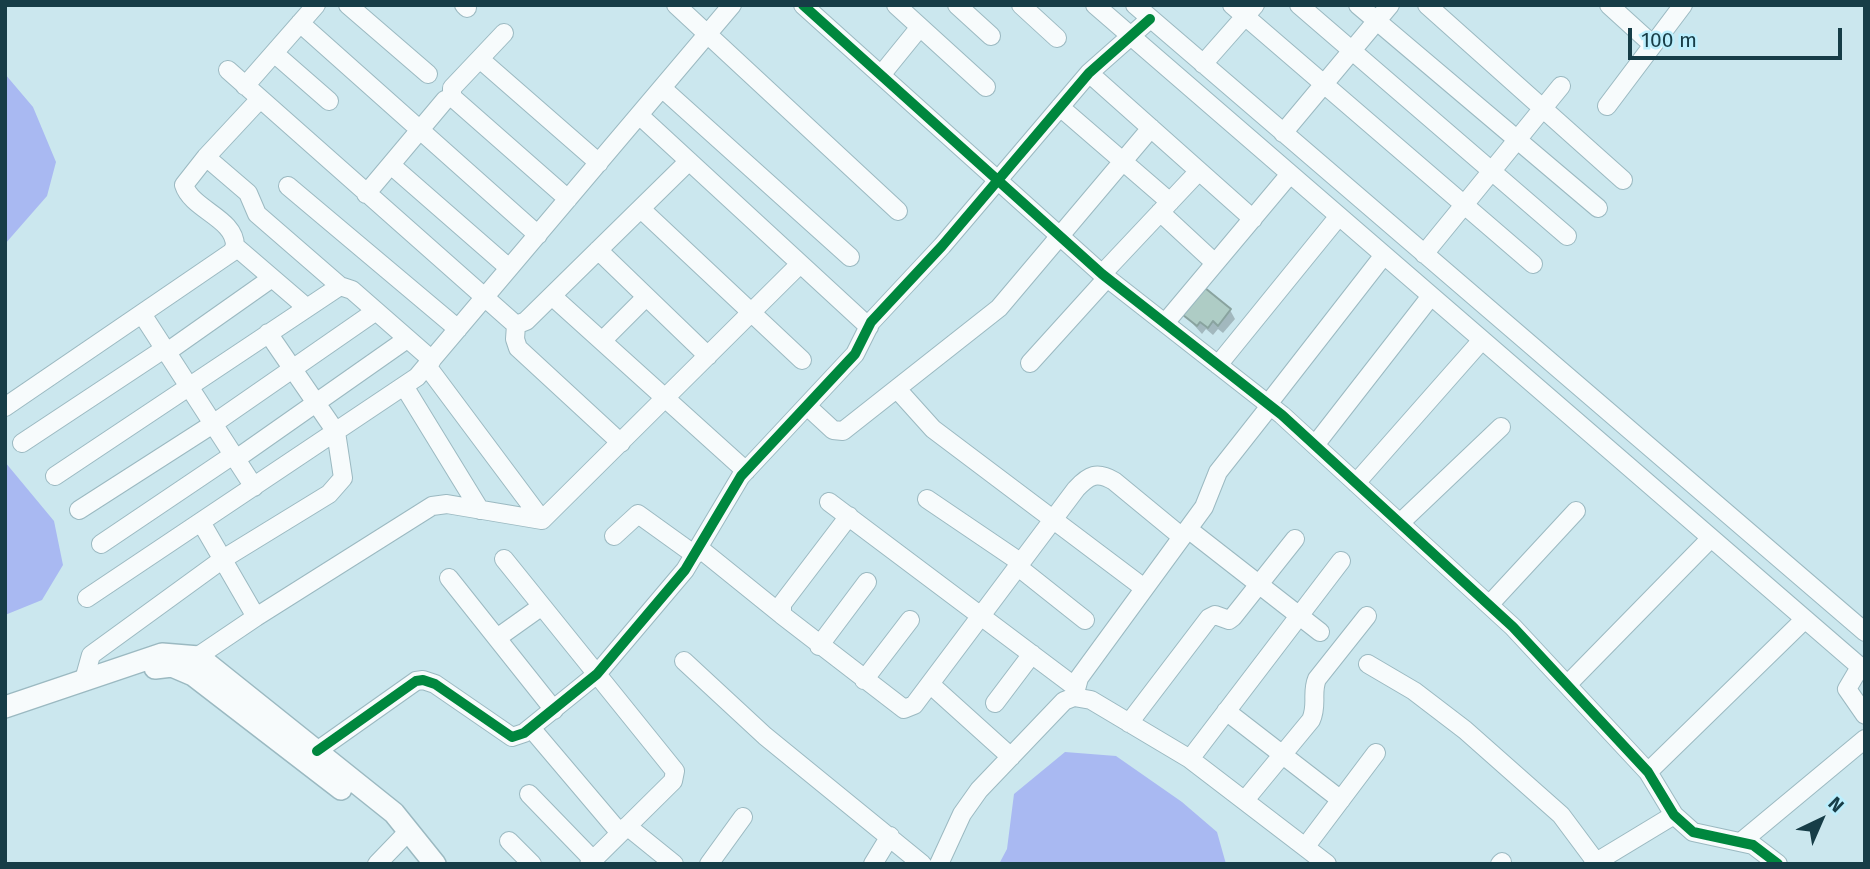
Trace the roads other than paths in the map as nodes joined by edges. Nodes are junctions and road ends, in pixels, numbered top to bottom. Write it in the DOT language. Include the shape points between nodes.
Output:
graph roads {
  1 [pos="316,5"];
  2 [pos="348,5"];
  3 [pos="676,5"];
  4 [pos="732,5"];
  5 [pos="803,5"];
  6 [pos="896,5"];
  7 [pos="957,5"];
  8 [pos="1021,5"];
  9 [pos="1095,5"];
  10 [pos="1135,5"];
  11 [pos="1299,5"];
  12 [pos="1359,5"];
  13 [pos="1390,5"];
  14 [pos="1426,5"];
  15 [pos="1609,5"];
  16 [pos="1683,5"];
  17 [pos="1244,9"];
  18 [pos="1150,19"];
  19 [pos="1378,21"];
  20 [pos="300,23"];
  21 [pos="920,27"];
  22 [pos="504,33"];
  23 [pos="708,34"];
  24 [pos="991,36"];
  25 [pos="1130,36"];
  26 [pos="1057,38"];
  27 [pos="1653,45"];
  28 [pos="1352,51"];
  29 [pos="274,53"];
  30 [pos="481,60"];
  31 [pos="1203,64"];
  32 [pos="228,70"];
  33 [pos="1089,72"];
  34 [pos="428,75"];
  35 [pos="881,75"];
  36 [pos="1323,84"];
  37 [pos="245,86"];
  38 [pos="1561,86"];
  39 [pos="986,87"];
  40 [pos="662,88"];
  41 [pos="452,97"];
  42 [pos="260,99"];
  43 [pos="329,101"];
  44 [pos="1607,106"];
  45 [pos="1060,107"];
  46 [pos="1543,108"];
  47 [pos="639,115"];
  48 [pos="1267,119"];
  49 [pos="1151,128"];
  50 [pos="420,130"];
  51 [pos="1283,133"];
  52 [pos="1518,138"];
  53 [pos="1250,139"];
  54 [pos="206,156"];
  55 [pos="689,161"];
  56 [pos="1123,161"];
  57 [pos="599,163"];
  58 [pos="391,164"];
  59 [pos="1492,170"];
  60 [pos="1199,171"];
  61 [pos="1290,174"];
  62 [pos="1623,180"];
  63 [pos="999,181"];
  64 [pos="288,186"];
  65 [pos="366,194"];
  66 [pos="568,199"];
  67 [pos="1464,205"];
  68 [pos="1165,207"];
  69 [pos="1598,208"];
  70 [pos="641,209"];
  71 [pos="898,211"];
  72 [pos="1339,216"];
  73 [pos="1253,219"];
  74 [pos="538,235"];
  75 [pos="1060,236"];
  76 [pos="1567,236"];
  77 [pos="235,246"];
  78 [pos="598,250"];
  79 [pos="1424,254"];
  80 [pos="1384,255"];
  81 [pos="850,257"];
  82 [pos="1215,263"];
  83 [pos="800,264"];
  84 [pos="1533,264"];
  85 [pos="509,268"];
  86 [pos="1105,276"];
  87 [pos="272,278"];
  88 [pos="340,286"];
  89 [pos="552,296"];
  90 [pos="1431,296"];
  91 [pos="646,297"];
  92 [pos="484,298"];
  93 [pos="306,307"];
  94 [pos="376,311"];
  95 [pos="752,313"];
  96 [pos="142,314"];
  97 [pos="1165,323"];
  98 [pos="516,325"];
  99 [pos="869,327"];
  100 [pos="458,329"];
  101 [pos="268,332"];
  102 [pos="407,339"];
  103 [pos="1482,340"];
  104 [pos="602,341"];
  105 [pos="165,350"];
  106 [pos="708,356"];
  107 [pos="802,360"];
  108 [pos="429,363"];
  109 [pos="1031,363"];
  110 [pos="1218,365"];
  111 [pos="293,368"];
  112 [pos="404,386"];
  113 [pos="189,387"];
  114 [pos="897,389"];
  115 [pos="666,398"];
  116 [pos="317,402"];
  117 [pos="1269,405"];
  118 [pos="807,406"];
  119 [pos="5,407"];
  120 [pos="213,424"];
  121 [pos="1501,427"];
  122 [pos="336,432"];
  123 [pos="22,443"];
  124 [pos="621,443"];
  125 [pos="1315,445"];
  126 [pos="235,457"];
  127 [pos="746,471"];
  128 [pos="55,476"];
  129 [pos="1356,483"];
  130 [pos="254,486"];
  131 [pos="927,499"];
  132 [pos="829,502"];
  133 [pos="79,510"];
  134 [pos="480,510"];
  135 [pos="1576,511"];
  136 [pos="849,516"];
  137 [pos="1053,519"];
  138 [pos="542,520"];
  139 [pos="201,522"];
  140 [pos="1399,523"];
  141 [pos="1185,533"];
  142 [pos="614,536"];
  143 [pos="1711,538"];
  144 [pos="1295,539"];
  145 [pos="101,544"];
  146 [pos="697,551"];
  147 [pos="223,559"];
  148 [pos="504,559"];
  149 [pos="1341,561"];
  150 [pos="1019,564"];
  151 [pos="449,578"];
  152 [pos="867,582"];
  153 [pos="1259,584"];
  154 [pos="1144,589"];
  155 [pos="87,598"];
  156 [pos="1489,605"];
  157 [pos="541,606"];
  158 [pos="782,615"];
  159 [pos="980,615"];
  160 [pos="1299,615"];
  161 [pos="1367,616"];
  162 [pos="256,617"];
  163 [pos="1805,619"];
  164 [pos="910,620"];
  165 [pos="1084,620"];
  166 [pos="1320,632"];
  167 [pos="1865,632"];
  168 [pos="497,638"];
  169 [pos="819,646"];
  170 [pos="1032,654"];
  171 [pos="684,661"];
  172 [pos="190,662"];
  173 [pos="1368,664"];
  174 [pos="1862,669"];
  175 [pos="597,674"];
  176 [pos="84,680"];
  177 [pos="864,680"];
  178 [pos="930,684"];
  179 [pos="1567,685"];
  180 [pos="1074,692"];
  181 [pos="995,702"];
  182 [pos="5,707"];
  183 [pos="554,710"];
  184 [pos="1226,711"];
  185 [pos="1865,715"];
  186 [pos="5,720"];
  187 [pos="1129,723"];
  188 [pos="531,728"];
  189 [pos="1865,739"];
  190 [pos="317,751"];
  191 [pos="1376,753"];
  192 [pos="1281,755"];
  193 [pos="1011,757"];
  194 [pos="1189,760"];
  195 [pos="1648,772"];
  196 [pos="529,794"];
  197 [pos="1245,800"];
  198 [pos="1341,800"];
  199 [pos="1674,814"];
  200 [pos="743,817"];
  201 [pos="624,830"];
  202 [pos="890,836"];
  203 [pos="411,838"];
  204 [pos="509,841"];
  205 [pos="1741,842"];
  206 [pos="1306,846"];
  207 [pos="591,862"];
  208 [pos="1595,863"];
  209 [pos="377,864"];
  210 [pos="435,864"];
  211 [pos="533,864"];
  212 [pos="674,864"];
  213 [pos="709,864"];
  214 [pos="873,864"];
  215 [pos="922,864"];
  216 [pos="939,864"];
  217 [pos="1327,864"];
  218 [pos="1778,864"];
  1 -- 20 [label="street"];
  2 -- 34 [label="street"];
  3 -- 23 [label="street"];
  4 -- 23 [label="street"];
  5 -- 35 [label="street"];
  6 -- 21 [label="street"];
  7 -- 24 [label="street"];
  8 -- 26 [label="street"];
  9 -- 25 [label="street"];
  10 -- 18 [label="street"];
  11 -- 28 [label="street"];
  12 -- 19 [label="street"];
  13 -- 19 [label="street"];
  14 -- 46 [label="street"];
  15 -- 27 [label="street"];
  16 -- 27 [label="street"];
  17 -- 31 [label="street"];
  17 -- 36 [label="street"];
  18 -- 25 [label="street"];
  18 -- 31 [label="street"];
  19 -- 28 [label="street"];
  19 -- 52 [label="street"];
  20 -- 29 [label="street"];
  20 -- 50 [label="street"];
  21 -- 35 [label="street"];
  21 -- 39 [label="street"];
  22 -- 30 [label="street"];
  23 -- 40 [label="street"];
  23 -- 71 [label="street"];
  25 -- 33 [label="street"];
  25 -- 53 [label="street"];
  27 -- 44 [label="street"];
  28 -- 36 [label="street"];
  28 -- 59 [label="street"];
  29 -- 37 [label="street"];
  29 -- 43 [label="street"];
  30 -- 41 [label="street" via="452,88"];
  30 -- 57 [label="street"];
  31 -- 48 [label="street"];
  32 -- 37 [label="street"];
  33 -- 45 [label="street"];
  33 -- 49 [label="street"];
  35 -- 63 [label="street"];
  36 -- 51 [label="street"];
  36 -- 67 [label="street"];
  37 -- 42 [label="street"];
  38 -- 46 [label="street"];
  40 -- 47 [label="street"];
  40 -- 81 [label="street"];
  41 -- 50 [label="street"];
  41 -- 66 [label="street"];
  42 -- 54 [label="street"];
  42 -- 65 [label="street"];
  45 -- 56 [label="street"];
  45 -- 63 [label="street"];
  46 -- 52 [label="street"];
  46 -- 62 [label="street"];
  47 -- 55 [label="street"];
  47 -- 57 [label="street"];
  48 -- 51 [label="street"];
  48 -- 53 [label="street"];
  49 -- 56 [label="street"];
  49 -- 60 [label="street"];
  50 -- 58 [label="street"];
  50 -- 74 [label="street"];
  51 -- 79 [label="street"];
  52 -- 59 [label="street"];
  52 -- 69 [label="street"];
  53 -- 61 [label="street"];
  54 -- 77 [label="street" via="186,180 186,191 232,233"];
  54 -- 88 [label="street" via="248,193 257,214"];
  55 -- 70 [label="street"];
  55 -- 83 [label="street"];
  56 -- 68 [label="street"];
  56 -- 75 [label="street"];
  57 -- 66 [label="street"];
  58 -- 65 [label="street"];
  58 -- 85 [label="street"];
  59 -- 67 [label="street"];
  59 -- 76 [label="street"];
  60 -- 68 [label="street"];
  60 -- 73 [label="street"];
  61 -- 72 [label="street"];
  61 -- 73 [label="street"];
  63 -- 75 [label="street"];
  63 -- 99 [label="street"];
  64 -- 100 [label="street"];
  65 -- 92 [label="street"];
  66 -- 74 [label="street"];
  67 -- 79 [label="street"];
  67 -- 84 [label="street"];
  68 -- 82 [label="street"];
  68 -- 86 [label="street"];
  70 -- 78 [label="street"];
  70 -- 95 [label="street"];
  72 -- 80 [label="street"];
  72 -- 110 [label="street"];
  73 -- 82 [label="street"];
  74 -- 85 [label="street"];
  75 -- 86 [label="street"];
  75 -- 114 [label="street" via="999,308"];
  77 -- 87 [label="street"];
  77 -- 96 [label="street" via="227,257"];
  78 -- 89 [label="street"];
  78 -- 91 [label="street"];
  79 -- 167 [label="street"];
  80 -- 90 [label="street"];
  80 -- 117 [label="street"];
  82 -- 97 [label="street"];
  83 -- 95 [label="street"];
  83 -- 99 [label="street"];
  85 -- 92 [label="street"];
  86 -- 97 [label="street"];
  86 -- 109 [label="street"];
  87 -- 93 [label="street"];
  87 -- 105 [label="street"];
  88 -- 93 [label="street"];
  88 -- 94 [label="street" via="352,290"];
  89 -- 98 [label="street"];
  89 -- 104 [label="street"];
  90 -- 103 [label="street"];
  90 -- 125 [label="street"];
  91 -- 104 [label="street"];
  91 -- 106 [label="street"];
  92 -- 98 [label="street"];
  92 -- 100 [label="street"];
  93 -- 101 [label="street"];
  94 -- 102 [label="street"];
  94 -- 111 [label="street"];
  95 -- 106 [label="street"];
  95 -- 107 [label="street"];
  96 -- 105 [label="street"];
  96 -- 119 [label="street"];
  97 -- 110 [label="street"];
  98 -- 124 [label="street" via="518,348"];
  99 -- 118 [label="street" via="855,354"];
  100 -- 108 [label="street"];
  101 -- 111 [label="street"];
  101 -- 113 [label="street"];
  102 -- 108 [label="street"];
  102 -- 116 [label="street"];
  103 -- 129 [label="street"];
  103 -- 143 [label="street"];
  104 -- 115 [label="street"];
  105 -- 113 [label="street"];
  105 -- 123 [label="street"];
  106 -- 115 [label="street"];
  108 -- 112 [label="street"];
  108 -- 138 [label="street"];
  110 -- 117 [label="street"];
  111 -- 116 [label="street"];
  111 -- 120 [label="street"];
  112 -- 122 [label="street"];
  112 -- 134 [label="street"];
  113 -- 120 [label="street"];
  113 -- 128 [label="street"];
  114 -- 118 [label="street" via="839,432"];
  114 -- 137 [label="street" via="933,429"];
  115 -- 124 [label="street"];
  115 -- 127 [label="street"];
  116 -- 122 [label="street"];
  116 -- 126 [label="street"];
  117 -- 125 [label="street"];
  117 -- 141 [label="street" via="1218,472 1204,507"];
  118 -- 127 [label="street"];
  120 -- 126 [label="street"];
  120 -- 133 [label="street"];
  121 -- 140 [label="street"];
  122 -- 130 [label="street"];
  122 -- 147 [label="street" via="343,478 336,488"];
  124 -- 138 [label="street"];
  125 -- 129 [label="street"];
  126 -- 130 [label="street"];
  126 -- 145 [label="street"];
  127 -- 146 [label="street"];
  129 -- 140 [label="street"];
  130 -- 139 [label="street"];
  131 -- 150 [label="street"];
  132 -- 136 [label="street"];
  134 -- 138 [label="street"];
  134 -- 162 [label="street" via="432,506"];
  135 -- 156 [label="street"];
  136 -- 158 [label="street" via="782,604"];
  136 -- 159 [label="street"];
  137 -- 141 [label="street" via="1082,482 1097,474 1114,481"];
  137 -- 150 [label="street"];
  137 -- 154 [label="street"];
  139 -- 147 [label="street"];
  139 -- 155 [label="street"];
  140 -- 156 [label="street"];
  141 -- 153 [label="street"];
  141 -- 154 [label="street"];
  142 -- 146 [label="street" via="638,514"];
  143 -- 163 [label="street"];
  143 -- 179 [label="street"];
  144 -- 153 [label="street"];
  146 -- 158 [label="street"];
  146 -- 175 [label="street"];
  147 -- 162 [label="street"];
  147 -- 176 [label="street" via="91,655"];
  148 -- 157 [label="street"];
  149 -- 160 [label="street"];
  150 -- 159 [label="street"];
  150 -- 165 [label="street"];
  151 -- 168 [label="street"];
  152 -- 169 [label="street"];
  153 -- 160 [label="street"];
  153 -- 187 [label="street" via="1231,619 1209,618"];
  154 -- 180 [label="street"];
  156 -- 179 [label="street"];
  157 -- 168 [label="street"];
  157 -- 175 [label="street"];
  158 -- 169 [label="street"];
  159 -- 170 [label="street"];
  159 -- 178 [label="street"];
  160 -- 166 [label="street"];
  160 -- 184 [label="street"];
  161 -- 192 [label="street" via="1317,679 1313,687 1315,712"];
  162 -- 172 [label="street"];
  163 -- 174 [label="street"];
  163 -- 195 [label="street"];
  164 -- 177 [label="street"];
  168 -- 183 [label="street"];
  169 -- 177 [label="street"];
  170 -- 180 [label="street"];
  170 -- 181 [label="street"];
  171 -- 202 [label="street" via="765,736"];
  172 -- 176 [label="street" via="162,654"];
  172 -- 186 [label="street" via="161,666"];
  172 -- 190 [label="street"];
  172 -- 203 [label="street"];
  173 -- 208 [label="street" via="1414,691 1465,730 1561,815"];
  174 -- 185 [label="street" via="1847,689"];
  175 -- 183 [label="street"];
  175 -- 201 [label="street" via="675,771 673,782"];
  176 -- 182 [label="street"];
  177 -- 178 [label="street" via="904,709 914,705"];
  178 -- 193 [label="street"];
  179 -- 195 [label="street"];
  180 -- 187 [label="street"];
  180 -- 193 [label="street"];
  183 -- 188 [label="street"];
  184 -- 192 [label="street"];
  184 -- 194 [label="street"];
  187 -- 194 [label="street"];
  188 -- 190 [label="street" via="512,737 423,680"];
  188 -- 201 [label="street"];
  189 -- 205 [label="street"];
  190 -- 203 [label="street" via="394,813"];
  191 -- 198 [label="street"];
  192 -- 197 [label="street"];
  192 -- 198 [label="street"];
  193 -- 216 [label="street" via="962,814"];
  194 -- 197 [label="street"];
  195 -- 199 [label="street"];
  196 -- 207 [label="street"];
  197 -- 206 [label="street"];
  198 -- 206 [label="street"];
  199 -- 205 [label="street" via="1693,832"];
  199 -- 208 [label="street"];
  200 -- 213 [label="street"];
  201 -- 207 [label="street"];
  201 -- 212 [label="street"];
  202 -- 214 [label="street"];
  202 -- 215 [label="street"];
  203 -- 209 [label="street"];
  203 -- 210 [label="street"];
  204 -- 211 [label="street"];
  205 -- 218 [label="street" via="1761,849"];
  206 -- 217 [label="street"];
}
